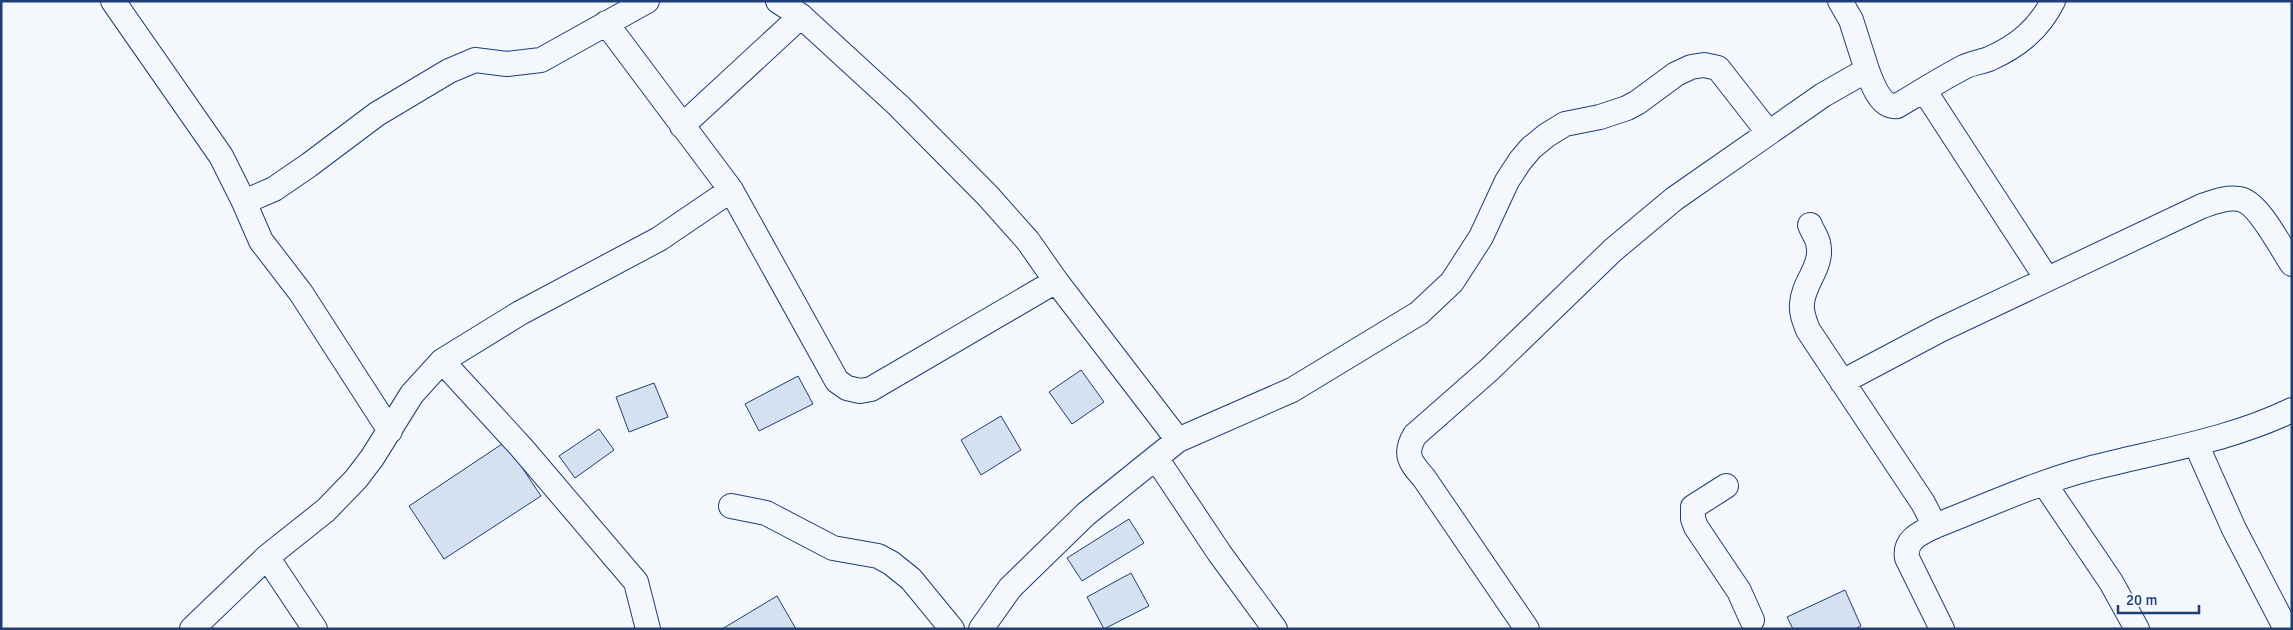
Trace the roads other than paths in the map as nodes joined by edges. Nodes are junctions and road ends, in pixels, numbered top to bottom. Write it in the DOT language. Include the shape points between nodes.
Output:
graph roads {
  1 [pos="113,1"];
  2 [pos="647,1"];
  3 [pos="778,1"];
  4 [pos="1840,1"];
  5 [pos="2053,1"];
  6 [pos="802,16"];
  7 [pos="606,23"];
  8 [pos="1867,70"];
  9 [pos="1924,90"];
  10 [pos="682,126"];
  11 [pos="1768,132"];
  12 [pos="731,190"];
  13 [pos="244,202"];
  14 [pos="1810,225"];
  15 [pos="2292,264"];
  16 [pos="2047,279"];
  17 [pos="1056,281"];
  18 [pos="442,361"];
  19 [pos="1842,382"];
  20 [pos="2292,410"];
  21 [pos="390,431"];
  22 [pos="1178,440"];
  23 [pos="2196,444"];
  24 [pos="1156,458"];
  25 [pos="2044,482"];
  26 [pos="1726,486"];
  27 [pos="731,506"];
  28 [pos="1935,526"];
  29 [pos="267,557"];
  30 [pos="1749,626"];
  31 [pos="192,629"];
  32 [pos="315,629"];
  33 [pos="648,629"];
  34 [pos="952,629"];
  35 [pos="981,629"];
  36 [pos="1275,629"];
  37 [pos="1527,629"];
  38 [pos="1942,629"];
  39 [pos="2137,629"];
  40 [pos="2286,629"];
  1 -- 13 [label="street" via="221,156"];
  2 -- 7 [label="street"];
  3 -- 6 [label="street"];
  4 -- 8 [label="street" via="1851,20"];
  5 -- 9 [label="street" via="2045,18 2030,35 1988,60 1966,66"];
  6 -- 10 [label="street"];
  6 -- 17 [label="street" via="988,196 1028,241"];
  7 -- 10 [label="street"];
  7 -- 13 [label="street" via="541,60 508,64 475,60 449,71 377,114 310,165"];
  8 -- 9 [label="street" via="1884,102 1892,106"];
  8 -- 11 [label="street"];
  9 -- 16 [label="street"];
  10 -- 12 [label="street"];
  11 -- 22 [label="street" via="1718,68 1704,65 1676,74 1628,108 1564,124 1531,148 1520,161 1507,181 1481,238 1457,275 1419,313 1292,390"];
  11 -- 37 [label="street" via="1674,199 1613,250 1489,370 1414,435 1409,445 1413,466"];
  12 -- 17 [label="street" via="837,381 847,388 871,389"];
  12 -- 18 [label="street" via="659,239 520,313"];
  13 -- 21 [label="street" via="261,241 301,293"];
  14 -- 19 [label="street" via="1818,244 1818,262 1804,291 1802,315 1808,330"];
  15 -- 16 [label="street" via="2254,206 2242,199 2226,199 2202,206"];
  16 -- 19 [label="street"];
  17 -- 22 [label="street"];
  18 -- 21 [label="street" via="412,394"];
  18 -- 33 [label="street" via="521,446 636,582"];
  19 -- 28 [label="street" via="1924,503"];
  20 -- 23 [label="street" via="2261,424"];
  21 -- 29 [label="street" via="372,458 326,510"];
  22 -- 24 [label="street"];
  23 -- 25 [label="street"];
  23 -- 40 [label="street" via="2234,529"];
  24 -- 35 [label="street" via="1086,514 1010,588"];
  24 -- 36 [label="street"];
  25 -- 28 [label="street"];
  25 -- 39 [label="street" via="2111,582"];
  26 -- 30 [label="street" via="1693,507 1693,519 1739,591"];
  27 -- 34 [label="street" via="766,513 833,548 878,556 892,563 911,579"];
  28 -- 38 [label="street" via="1913,538 1906,552"];
  29 -- 31 [label="street"];
  29 -- 32 [label="street"];
}
